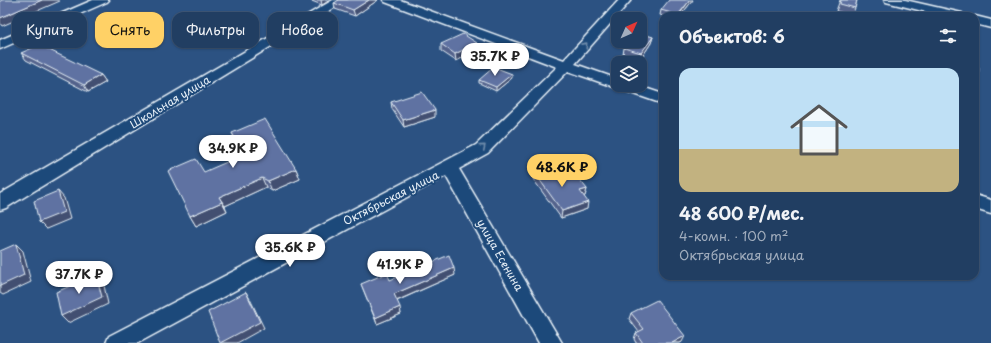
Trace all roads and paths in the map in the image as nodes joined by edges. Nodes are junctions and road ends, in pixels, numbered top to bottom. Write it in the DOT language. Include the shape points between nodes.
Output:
graph roads {
  1 [pos="341,0"];
  2 [pos="389,0"];
  3 [pos="625,0"];
  4 [pos="890,0"];
  5 [pos="98,1"];
  6 [pos="941,12"];
  7 [pos="979,21"];
  8 [pos="991,24"];
  9 [pos="0,45"];
  10 [pos="566,66"];
  11 [pos="611,82"];
  12 [pos="642,92"];
  13 [pos="659,98"];
  14 [pos="450,168"];
  15 [pos="0,203"];
  16 [pos="979,203"];
  17 [pos="991,207"];
  18 [pos="117,343"];
  19 [pos="551,343"];
  1 -- 15 [label="street, Школьная улица"];
  2 -- 10 [label="street"];
  10 -- 3 [label="street, Октябрьская улица, one-way"];
  4 -- 6 [label="street"];
  5 -- 9 [label="street"];
  7 -- 8 [label="street"];
  10 -- 11 [label="street"];
  14 -- 10 [label="street, Октябрьская улица, one-way" via="482,149"];
  12 -- 13 [label="street"];
  14 -- 18 [label="street, Октябрьская улица" via="420,181"];
  14 -- 19 [label="street, улица Есенина"];
  16 -- 17 [label="street"];
}
